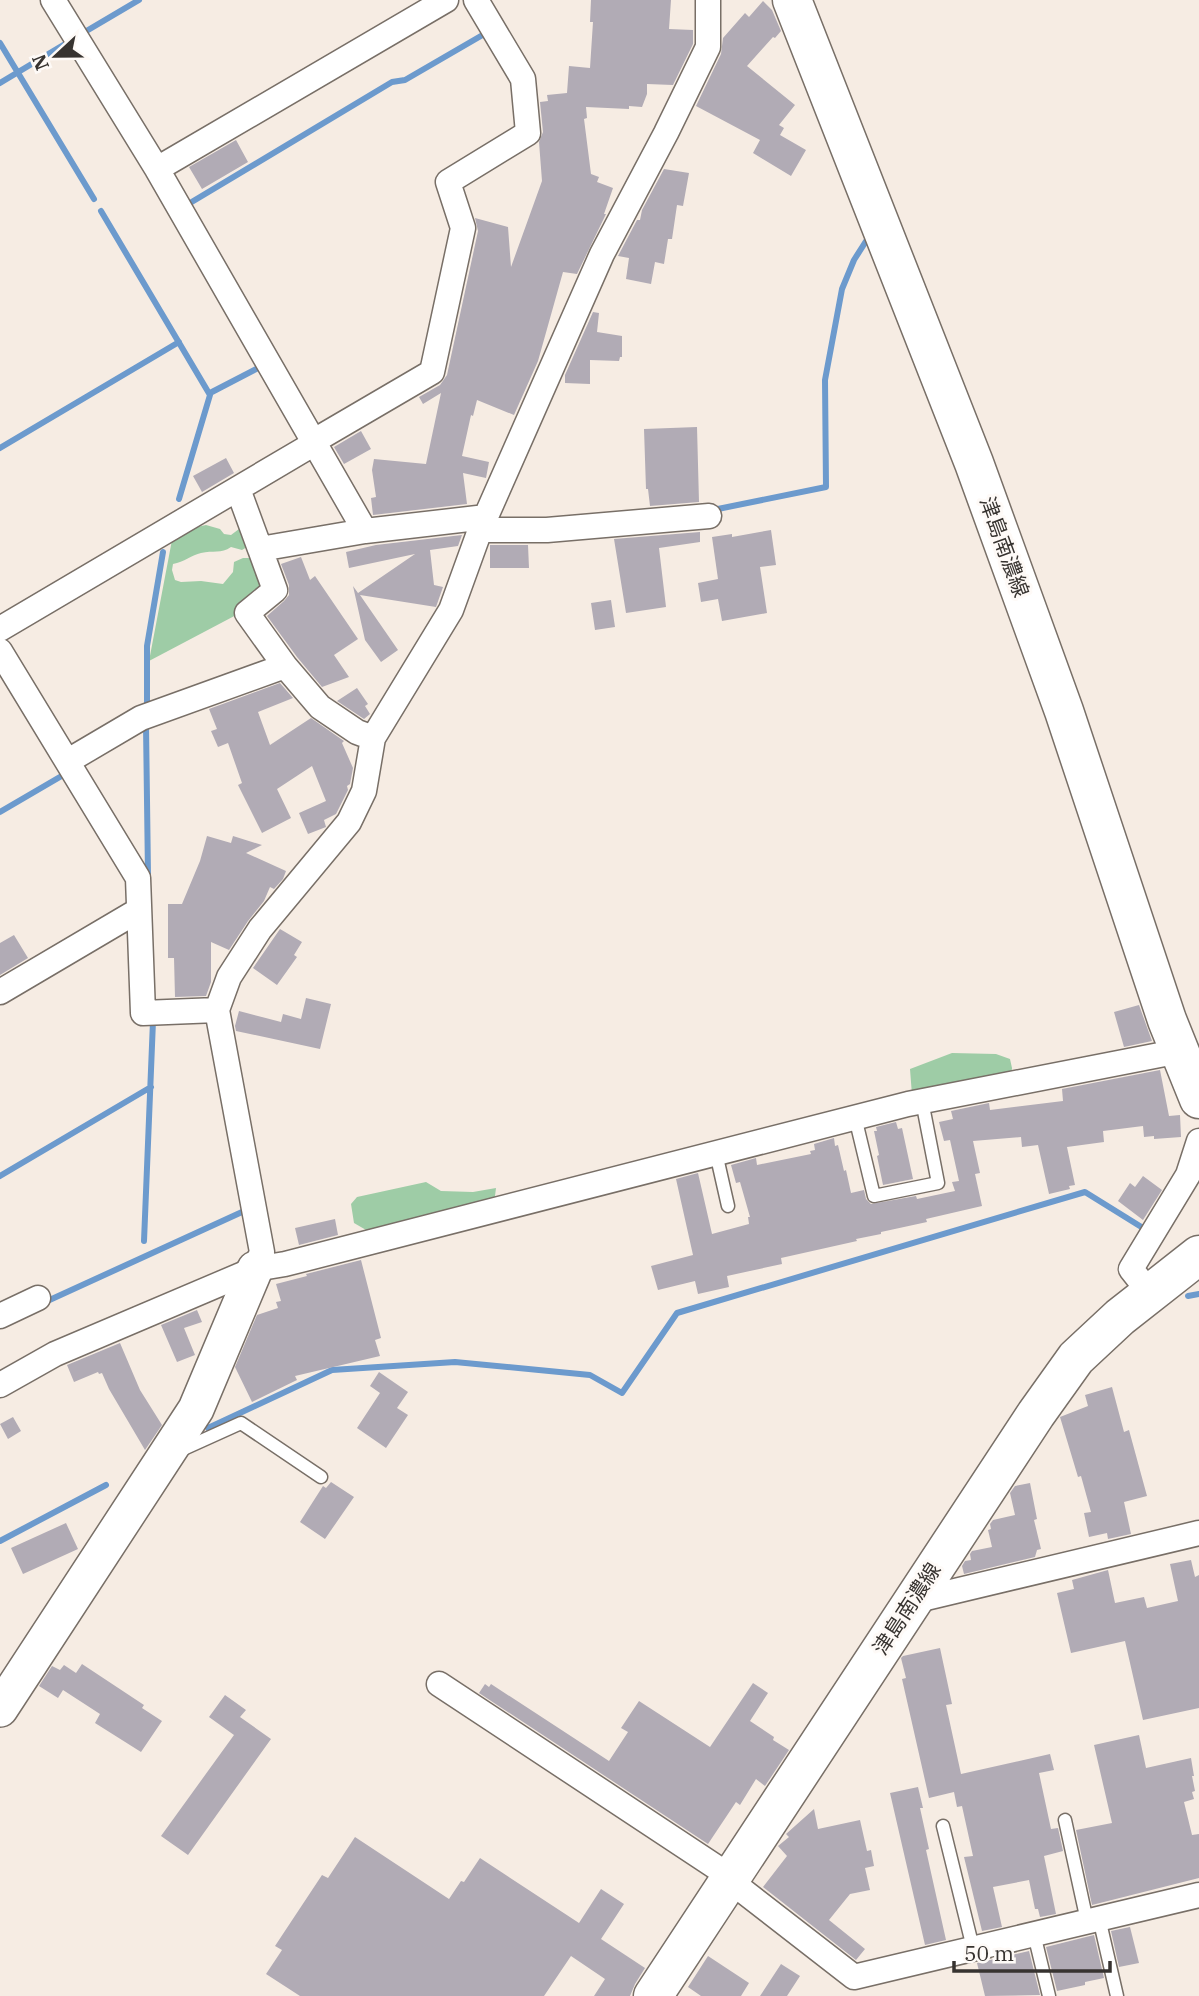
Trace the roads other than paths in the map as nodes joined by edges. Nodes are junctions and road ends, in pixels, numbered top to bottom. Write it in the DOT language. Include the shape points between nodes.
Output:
graph roads {
  1 [pos="53,0"];
  2 [pos="446,0"];
  3 [pos="476,0"];
  4 [pos="708,0"];
  5 [pos="792,0"];
  6 [pos="157,169"];
  7 [pos="314,442"];
  8 [pos="238,489"];
  9 [pos="709,516"];
  10 [pos="483,523"];
  11 [pos="365,531"];
  12 [pos="260,549"];
  13 [pos="0,629"];
  14 [pos="0,650"];
  15 [pos="285,666"];
  16 [pos="373,738"];
  17 [pos="68,761"];
  18 [pos="139,910"];
  19 [pos="0,992"];
  20 [pos="217,1010"];
  21 [pos="1180,1051"];
  22 [pos="1199,1100"];
  23 [pos="922,1101"];
  24 [pos="855,1117"];
  25 [pos="1199,1141"];
  26 [pos="716,1153"];
  27 [pos="728,1206"];
  28 [pos="1199,1255"];
  29 [pos="255,1269"];
  30 [pos="1150,1293"];
  31 [pos="38,1298"];
  32 [pos="0,1315"];
  33 [pos="0,1385"];
  34 [pos="163,1459"];
  35 [pos="321,1477"];
  36 [pos="1199,1533"];
  37 [pos="912,1601"];
  38 [pos="439,1684"];
  39 [pos="0,1709"];
  40 [pos="1065,1819"];
  41 [pos="943,1826"];
  42 [pos="730,1878"];
  43 [pos="1199,1895"];
  44 [pos="1093,1920"];
  45 [pos="1034,1934"];
  46 [pos="974,1948"];
  47 [pos="859,1986"];
  48 [pos="653,1996"];
  49 [pos="1049,1996"];
  50 [pos="1117,1996"];
  1 -- 6 [label="street"];
  2 -- 6 [label="street"];
  3 -- 7 [label="street" via="523,79 528,133 448,182 463,228 432,372"];
  4 -- 10 [label="street" via="708,47 602,254"];
  5 -- 21 [label="main road, 津島南濃線" via="974,463"];
  6 -- 7 [label="street"];
  7 -- 8 [label="street"];
  7 -- 11 [label="street"];
  8 -- 12 [label="street"];
  8 -- 13 [label="street"];
  9 -- 10 [label="street" via="547,530"];
  10 -- 11 [label="street"];
  10 -- 16 [label="street" via="451,610"];
  11 -- 12 [label="street"];
  12 -- 15 [label="street" via="275,590 247,613"];
  14 -- 17 [label="street"];
  15 -- 16 [label="street" via="320,707"];
  15 -- 17 [label="street" via="141,718"];
  16 -- 20 [label="street" via="364,790 349,822 260,929 229,976"];
  17 -- 18 [label="street" via="138,878"];
  18 -- 19 [label="street"];
  18 -- 20 [label="street" via="143,1013"];
  20 -- 29 [label="street" via="262,1252"];
  21 -- 22 [label="main road, 津島南濃線"];
  21 -- 23 [label="street"];
  23 -- 24 [label="street"];
  23 -- 24 [label="lane" via="938,1183 874,1196"];
  24 -- 26 [label="street"];
  25 -- 30 [label="street" via="1188,1175 1131,1269"];
  26 -- 27 [label="lane"];
  26 -- 29 [label="street"];
  28 -- 30 [label="main road, 津島南濃線"];
  29 -- 33 [label="street" via="55,1354"];
  29 -- 34 [label="street" via="196,1409"];
  30 -- 37 [label="main road, 津島南濃線" via="1076,1358"];
  31 -- 32 [label="street"];
  34 -- 35 [label="lane" via="241,1423"];
  34 -- 39 [label="street"];
  36 -- 37 [label="street"];
  37 -- 42 [label="main road, 津島南濃線"];
  38 -- 42 [label="street"];
  40 -- 44 [label="lane"];
  41 -- 46 [label="lane"];
  42 -- 47 [label="street" via="854,1977"];
  42 -- 48 [label="main road, 津島南濃線"];
  43 -- 44 [label="street"];
  44 -- 45 [label="street"];
  44 -- 50 [label="lane"];
  45 -- 46 [label="street"];
  45 -- 49 [label="lane"];
  46 -- 47 [label="street"];
}
